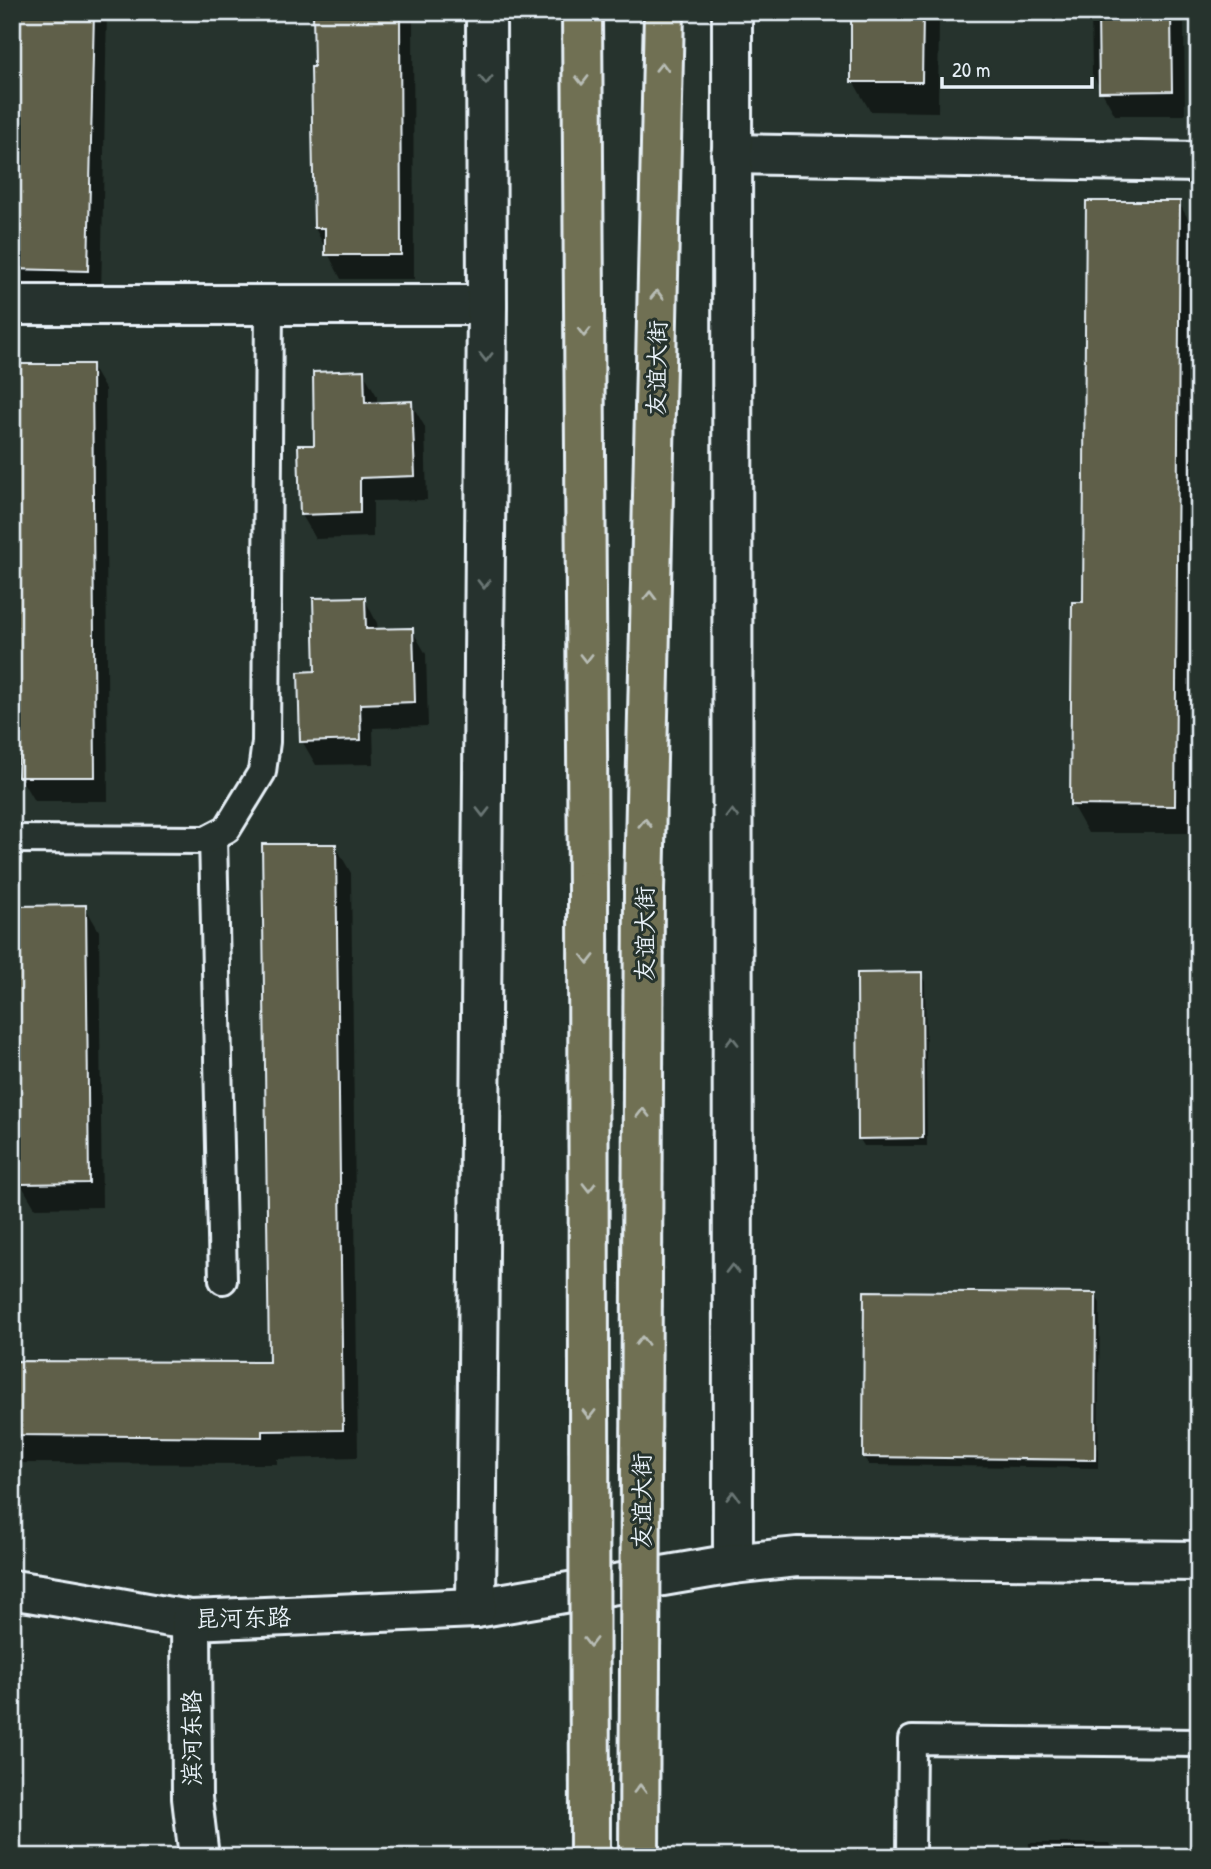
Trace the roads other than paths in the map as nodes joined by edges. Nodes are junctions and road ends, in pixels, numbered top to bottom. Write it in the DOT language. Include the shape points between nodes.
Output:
graph roads {
  1 [pos="486,12"];
  2 [pos="582,12"];
  3 [pos="664,12"];
  4 [pos="732,12"];
  5 [pos="731,154"];
  6 [pos="1199,162"];
  7 [pos="269,303"];
  8 [pos="12,305"];
  9 [pos="487,305"];
  10 [pos="213,837"];
  11 [pos="12,839"];
  12 [pos="223,1280"];
  13 [pos="1199,1561"];
  14 [pos="733,1564"];
  15 [pos="12,1590"];
  16 [pos="476,1608"];
  17 [pos="191,1620"];
  18 [pos="1199,1743"];
  19 [pos="199,1857"];
  20 [pos="590,1857"];
  21 [pos="639,1857"];
  22 [pos="911,1857"];
  1 -- 9 [label="street, one-way"];
  2 -- 20 [label="main road, one-way, bridge"];
  21 -- 3 [label="main road, 友谊大街, one-way, bridge" via="644,891"];
  4 -- 5 [label="street"];
  5 -- 6 [label="street"];
  14 -- 5 [label="street, one-way"];
  7 -- 8 [label="street"];
  7 -- 9 [label="street"];
  7 -- 10 [label="lane" via="266,741 262,772 227,829"];
  9 -- 16 [label="street, one-way"];
  10 -- 11 [label="lane"];
  10 -- 12 [label="lane"];
  13 -- 14 [label="street, 昆河东路" via="797,1556"];
  14 -- 16 [label="street, 昆河东路"];
  15 -- 17 [label="street, 昆河东路"];
  16 -- 17 [label="street, 昆河东路"];
  17 -- 19 [label="street, 滨河东路" via="192,1798"];
  18 -- 22 [label="lane" via="912,1740"];
}
